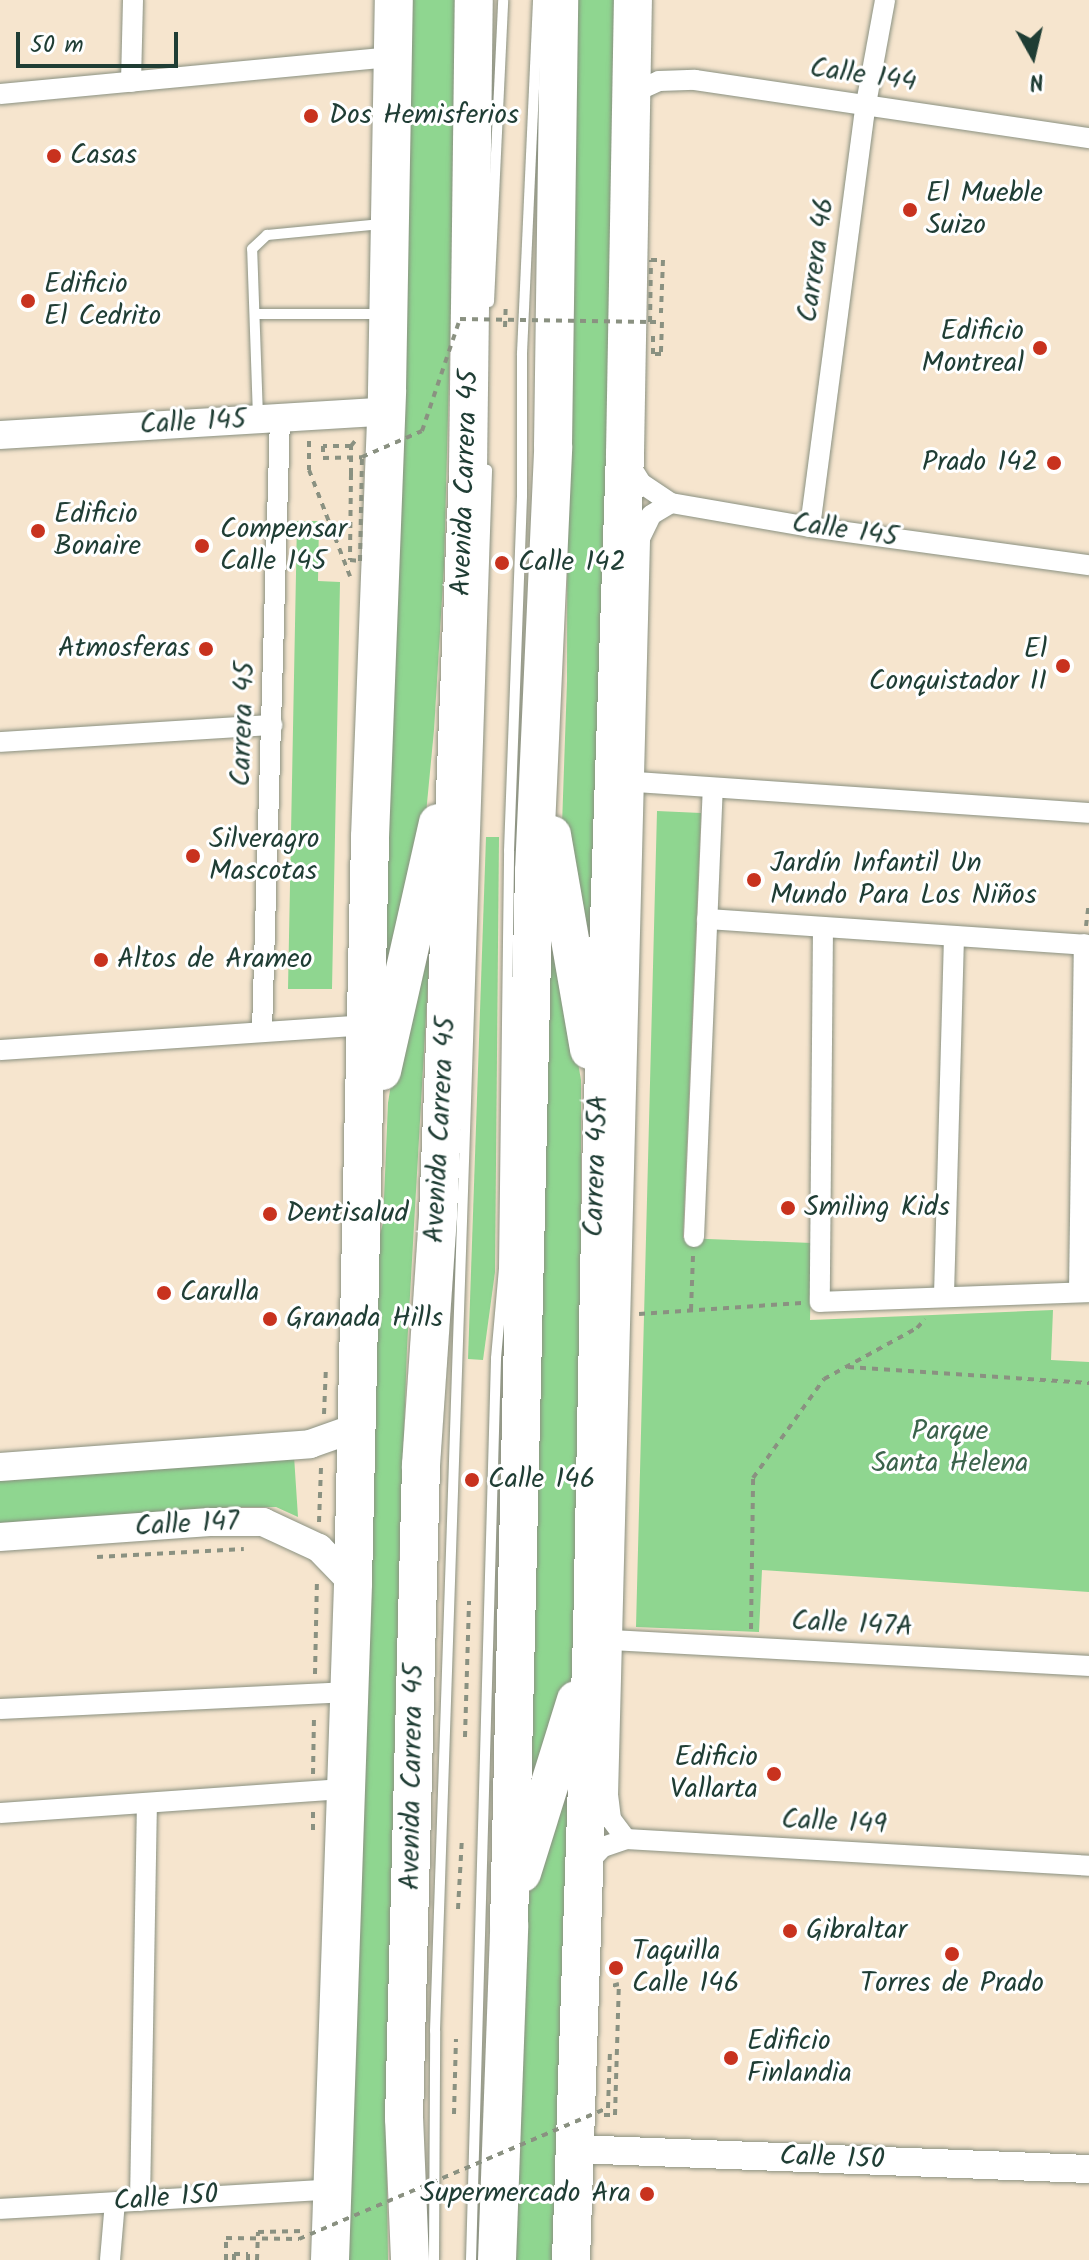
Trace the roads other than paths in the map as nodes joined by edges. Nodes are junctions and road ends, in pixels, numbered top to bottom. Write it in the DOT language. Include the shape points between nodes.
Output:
graph roads {
  1 [pos="133,0"];
  2 [pos="394,0"];
  3 [pos="474,0"];
  4 [pos="503,0"];
  5 [pos="538,0"];
  6 [pos="559,0"];
  7 [pos="633,0"];
  8 [pos="885,0"];
  9 [pos="393,57"];
  10 [pos="131,82"];
  11 [pos="0,94"];
  12 [pos="630,94"];
  13 [pos="866,104"];
  14 [pos="1089,138"];
  15 [pos="390,223"];
  16 [pos="255,314"];
  17 [pos="388,314"];
  18 [pos="488,316"];
  19 [pos="387,411"];
  20 [pos="269,419"];
  21 [pos="0,435"];
  22 [pos="487,450"];
  23 [pos="625,454"];
  24 [pos="671,503"];
  25 [pos="810,527"];
  26 [pos="1089,565"];
  27 [pos="272,725"];
  28 [pos="0,742"];
  29 [pos="456,750"];
  30 [pos="539,757"];
  31 [pos="635,782"];
  32 [pos="713,788"];
  33 [pos="1089,813"];
  34 [pos="707,919"];
  35 [pos="823,927"];
  36 [pos="954,936"];
  37 [pos="1086,945"];
  38 [pos="365,1025"];
  39 [pos="262,1031"];
  40 [pos="0,1050"];
  41 [pos="602,1128"];
  42 [pos="363,1182"];
  43 [pos="694,1237"];
  44 [pos="1084,1292"];
  45 [pos="944,1295"];
  46 [pos="358,1427"];
  47 [pos="0,1467"];
  48 [pos="0,1537"];
  49 [pos="353,1583"];
  50 [pos="602,1637"];
  51 [pos="1089,1666"];
  52 [pos="350,1692"];
  53 [pos="0,1709"];
  54 [pos="347,1789"];
  55 [pos="147,1803"];
  56 [pos="0,1813"];
  57 [pos="626,1839"];
  58 [pos="585,1866"];
  59 [pos="1089,1866"];
  60 [pos="509,1926"];
  61 [pos="575,2149"];
  62 [pos="1089,2169"];
  63 [pos="332,2189"];
  64 [pos="140,2201"];
  65 [pos="115,2202"];
  66 [pos="0,2209"];
  67 [pos="319,2246"];
  68 [pos="110,2260"];
  69 [pos="410,2260"];
  70 [pos="434,2260"];
  71 [pos="471,2260"];
  72 [pos="497,2260"];
  73 [pos="571,2260"];
  1 -- 10 [label="street"];
  2 -- 9 [label="highway"];
  3 -- 29 [label="highway, Avenida Carrera 45" via="468,471"];
  4 -- 18 [label="lane"];
  5 -- 71 [label="lane" via="522,353 504,1268 496,1358"];
  6 -- 30 [label="highway" via="553,446"];
  7 -- 12 [label="highway"];
  8 -- 13 [label="street, Carrera 46"];
  9 -- 10 [label="street"];
  9 -- 15 [label="highway"];
  10 -- 11 [label="street"];
  12 -- 13 [label="street, Calle 144" via="645,85 677,80"];
  12 -- 23 [label="highway"];
  13 -- 14 [label="street, Calle 144"];
  13 -- 25 [label="street, Carrera 46"];
  15 -- 16 [label="lane" via="267,235 258,241 252,249"];
  15 -- 17 [label="highway"];
  16 -- 17 [label="lane"];
  16 -- 20 [label="lane"];
  17 -- 19 [label="highway"];
  19 -- 20 [label="street, Calle 145"];
  19 -- 38 [label="highway"];
  20 -- 21 [label="street, Calle 145"];
  20 -- 27 [label="street, Carrera 45"];
  22 -- 70 [label="lane" via="436,2015"];
  23 -- 24 [label="street, Calle 145" via="641,483"];
  23 -- 41 [label="highway"];
  24 -- 25 [label="street, Calle 145"];
  24 -- 31 [label="street, Carrera 45A" via="651,515 640,538"];
  25 -- 26 [label="street, Calle 145"];
  27 -- 28 [label="street"];
  27 -- 39 [label="street, Carrera 45"];
  29 -- 42 [label="highway" via="409,938"];
  29 -- 69 [label="highway, Avenida Carrera 45" via="438,1215 421,1465 404,2119"];
  30 -- 41 [label="highway"];
  30 -- 60 [label="highway"];
  31 -- 32 [label="street"];
  31 -- 50 [label="street, Carrera 45A"];
  32 -- 33 [label="street"];
  32 -- 34 [label="street"];
  34 -- 35 [label="street"];
  34 -- 43 [label="street"];
  35 -- 36 [label="street"];
  35 -- 45 [label="street" via="820,1302"];
  36 -- 37 [label="street"];
  36 -- 45 [label="street"];
  37 -- 44 [label="street"];
  38 -- 39 [label="street"];
  38 -- 42 [label="highway"];
  39 -- 40 [label="street"];
  41 -- 50 [label="highway"];
  42 -- 46 [label="highway"];
  44 -- 45 [label="street"];
  46 -- 47 [label="street" via="322,1441"];
  46 -- 49 [label="highway"];
  48 -- 49 [label="street, Calle 147" via="241,1521 277,1526 318,1547"];
  49 -- 52 [label="highway"];
  50 -- 51 [label="street, Calle 147A"];
  50 -- 57 [label="street, Carrera 45A" via="608,1806"];
  50 -- 58 [label="highway"];
  50 -- 60 [label="highway"];
  52 -- 53 [label="street"];
  52 -- 54 [label="highway"];
  54 -- 55 [label="street"];
  54 -- 63 [label="highway"];
  55 -- 56 [label="street"];
  55 -- 64 [label="street"];
  57 -- 58 [label="street" via="603,1847"];
  57 -- 59 [label="street, Calle 149"];
  58 -- 61 [label="highway"];
  60 -- 72 [label="highway"];
  61 -- 62 [label="street, Calle 150"];
  61 -- 73 [label="highway"];
  63 -- 64 [label="street, Calle 150"];
  63 -- 67 [label="highway"];
  64 -- 65 [label="street, Calle 150"];
  65 -- 66 [label="street, Calle 150"];
  65 -- 68 [label="street"];
}
